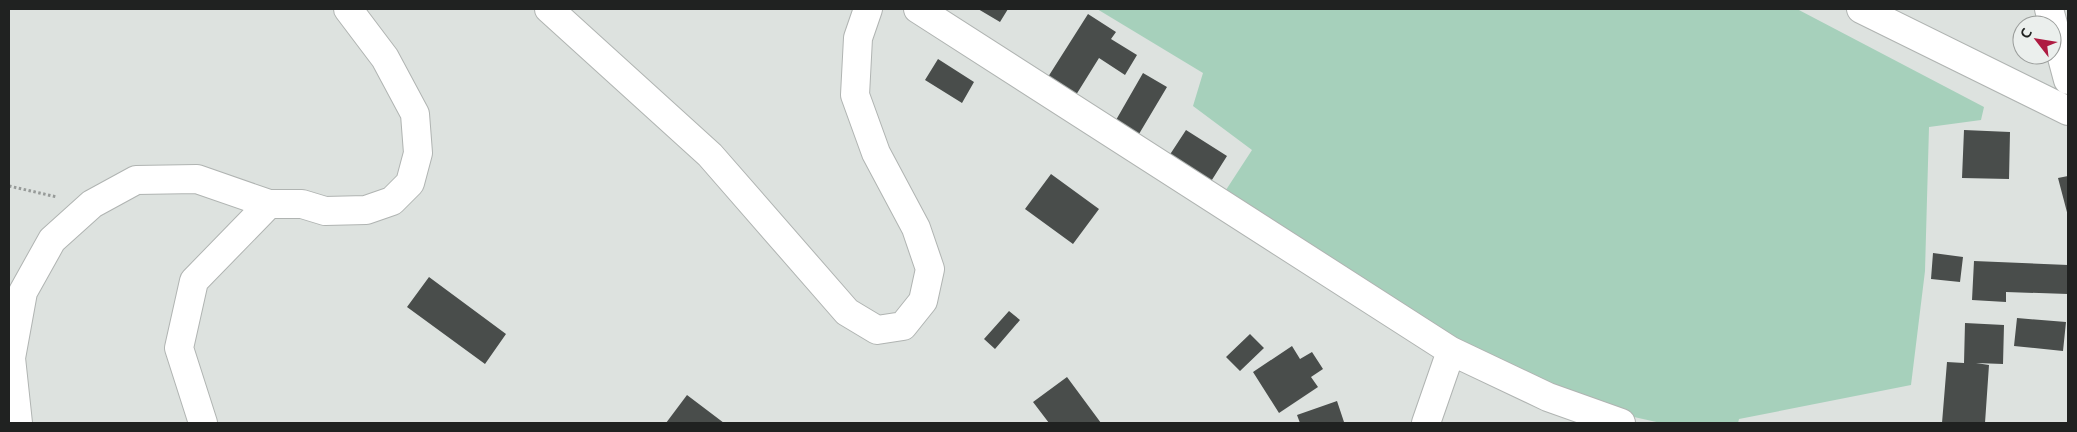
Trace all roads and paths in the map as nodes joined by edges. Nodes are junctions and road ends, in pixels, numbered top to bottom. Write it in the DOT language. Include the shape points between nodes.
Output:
graph roads {
  1 [pos="348,9"];
  2 [pos="549,9"];
  3 [pos="868,9"];
  4 [pos="918,9"];
  5 [pos="1862,9"];
  6 [pos="2049,9"];
  7 [pos="2068,80"];
  8 [pos="2068,111"];
  9 [pos="9,186"];
  10 [pos="92,204"];
  11 [pos="269,204"];
  12 [pos="1451,351"];
  13 [pos="18,423"];
  14 [pos="203,423"];
  15 [pos="1426,423"];
  16 [pos="1621,423"];
  1 -- 11 [label="street" via="385,58 415,114 418,153 410,183 392,201 366,210 325,211 302,204"];
  2 -- 3 [label="street" via="710,155 847,312 877,330 903,326 923,301 930,269 916,228 876,153 855,95 858,38"];
  4 -- 12 [label="street"];
  5 -- 8 [label="street"];
  6 -- 7 [label="street"];
  9 -- 10 [label="path"];
  10 -- 11 [label="street" via="136,180 196,179"];
  10 -- 13 [label="street" via="52,240 23,292 10,358"];
  11 -- 14 [label="street" via="194,281 179,348"];
  12 -- 15 [label="street"];
  12 -- 16 [label="street" via="1548,396"];
}
